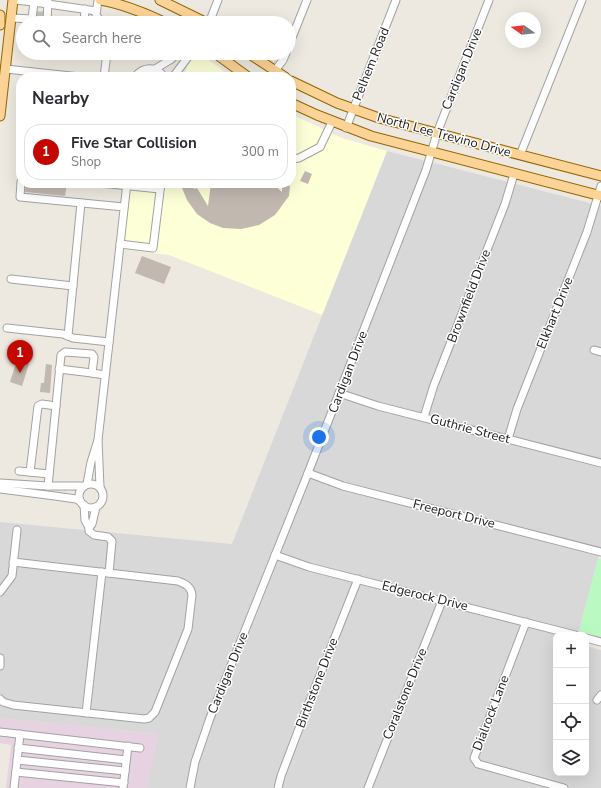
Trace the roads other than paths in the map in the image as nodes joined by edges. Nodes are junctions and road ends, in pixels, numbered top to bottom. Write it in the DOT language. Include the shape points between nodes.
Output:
graph roads {
  1 [pos="14,0"];
  2 [pos="76,0"];
  3 [pos="99,0"];
  4 [pos="160,0"];
  5 [pos="218,0"];
  6 [pos="307,0"];
  7 [pos="396,0"];
  8 [pos="489,0"];
  9 [pos="582,0"];
  10 [pos="34,2"];
  11 [pos="48,2"];
  12 [pos="75,8"];
  13 [pos="85,9"];
  14 [pos="96,11"];
  15 [pos="0,15"];
  16 [pos="33,16"];
  17 [pos="46,16"];
  18 [pos="84,16"];
  19 [pos="97,16"];
  20 [pos="150,16"];
  21 [pos="193,16"];
  22 [pos="211,16"];
  23 [pos="11,18"];
  24 [pos="16,18"];
  25 [pos="0,25"];
  26 [pos="296,28"];
  27 [pos="106,60"];
  28 [pos="170,60"];
  29 [pos="186,60"];
  30 [pos="225,60"];
  31 [pos="256,60"];
  32 [pos="283,60"];
  33 [pos="6,69"];
  34 [pos="155,69"];
  35 [pos="22,72"];
  36 [pos="105,72"];
  37 [pos="140,72"];
  38 [pos="160,72"];
  39 [pos="179,72"];
  40 [pos="241,72"];
  41 [pos="270,72"];
  42 [pos="274,72"];
  43 [pos="296,83"];
  44 [pos="1,98"];
  45 [pos="296,105"];
  46 [pos="353,109"];
  47 [pos="0,116"];
  48 [pos="332,122"];
  49 [pos="346,128"];
  50 [pos="437,133"];
  51 [pos="431,152"];
  52 [pos="520,155"];
  53 [pos="296,158"];
  54 [pos="514,174"];
  55 [pos="601,176"];
  56 [pos="21,188"];
  57 [pos="126,188"];
  58 [pos="161,188"];
  59 [pos="600,192"];
  60 [pos="81,203"];
  61 [pos="124,207"];
  62 [pos="120,244"];
  63 [pos="11,280"];
  64 [pos="73,286"];
  65 [pos="7,328"];
  66 [pos="68,336"];
  67 [pos="109,342"];
  68 [pos="59,369"];
  69 [pos="92,373"];
  70 [pos="105,375"];
  71 [pos="339,393"];
  72 [pos="56,406"];
  73 [pos="424,417"];
  74 [pos="98,440"];
  75 [pos="508,440"];
  76 [pos="601,464"];
  77 [pos="19,471"];
  78 [pos="30,472"];
  79 [pos="308,473"];
  80 [pos="49,474"];
  81 [pos="0,483"];
  82 [pos="85,485"];
  83 [pos="48,486"];
  84 [pos="100,487"];
  85 [pos="0,489"];
  86 [pos="82,503"];
  87 [pos="96,507"];
  88 [pos="89,528"];
  89 [pos="17,530"];
  90 [pos="601,552"];
  91 [pos="275,555"];
  92 [pos="13,562"];
  93 [pos="106,573"];
  94 [pos="358,579"];
  95 [pos="0,592"];
  96 [pos="442,601"];
  97 [pos="526,622"];
  98 [pos="564,632"];
  99 [pos="589,639"];
  100 [pos="601,642"];
  101 [pos="0,658"];
  102 [pos="0,666"];
  103 [pos="0,699"];
  104 [pos="86,713"];
  105 [pos="0,732"];
  106 [pos="20,734"];
  107 [pos="128,746"];
  108 [pos="18,748"];
  109 [pos="140,748"];
  110 [pos="17,760"];
  111 [pos="126,760"];
  112 [pos="125,771"];
  113 [pos="16,772"];
  114 [pos="124,785"];
  115 [pos="14,788"];
  116 [pos="20,788"];
  117 [pos="190,788"];
  118 [pos="278,788"];
  119 [pos="368,788"];
  120 [pos="564,788"];
  1 -- 10 [label="street"];
  1 -- 23 [label="main road"];
  2 -- 12 [label="street"];
  3 -- 14 [label="street"];
  3 -- 20 [label="main road" via="132,8"];
  4 -- 21 [label="main road"];
  5 -- 22 [label="street"];
  6 -- 26 [label="street"];
  7 -- 46 [label="street, Pelhem Road"];
  8 -- 50 [label="street, Cardigan Drive"];
  9 -- 52 [label="street"];
  10 -- 11 [label="street"];
  10 -- 16 [label="street"];
  11 -- 12 [label="street"];
  11 -- 17 [label="street"];
  12 -- 13 [label="street"];
  13 -- 14 [label="street"];
  13 -- 18 [label="street"];
  14 -- 19 [label="street"];
  15 -- 25 [label="main road"];
  23 -- 24 [label="street"];
  23 -- 33 [label="main road"];
  27 -- 36 [label="street"];
  28 -- 34 [label="street"];
  29 -- 39 [label="street"];
  30 -- 40 [label="main road"];
  31 -- 41 [label="main road"];
  32 -- 42 [label="street"];
  33 -- 35 [label="street"];
  33 -- 44 [label="main road"];
  34 -- 37 [label="street" via="144,69"];
  34 -- 38 [label="street"];
  43 -- 46 [label="main road, North Lee Trevino Drive"];
  44 -- 47 [label="main road"];
  45 -- 48 [label="main road, North Lee Trevino Drive"];
  46 -- 49 [label="street, Pelhem Road"];
  46 -- 50 [label="main road, North Lee Trevino Drive"];
  48 -- 49 [label="main road, North Lee Trevino Drive"];
  48 -- 53 [label="street" via="320,147"];
  49 -- 51 [label="main road, North Lee Trevino Drive"];
  50 -- 51 [label="street, Cardigan Drive"];
  50 -- 52 [label="main road, North Lee Trevino Drive"];
  51 -- 54 [label="main road, North Lee Trevino Drive"];
  51 -- 71 [label="street, Cardigan Drive"];
  52 -- 55 [label="main road, North Lee Trevino Drive"];
  54 -- 59 [label="main road, North Lee Trevino Drive"];
  54 -- 73 [label="street, Brownfield Drive"];
  56 -- 60 [label="street" via="20,197"];
  57 -- 61 [label="street"];
  58 -- 62 [label="street" via="153,248"];
  59 -- 75 [label="street, Elkhart Drive" via="587,232 517,409"];
  60 -- 61 [label="street"];
  60 -- 64 [label="street"];
  61 -- 62 [label="street"];
  62 -- 67 [label="street"];
  63 -- 64 [label="street"];
  64 -- 66 [label="street"];
  65 -- 66 [label="street"];
  66 -- 67 [label="street"];
  67 -- 70 [label="street"];
  68 -- 69 [label="street"];
  68 -- 69 [label="street" via="61,356 65,352 92,354"];
  68 -- 72 [label="street"];
  69 -- 70 [label="street"];
  70 -- 74 [label="street"];
  71 -- 73 [label="street, Guthrie Street"];
  71 -- 79 [label="street, Cardigan Drive"];
  72 -- 78 [label="street" via="38,406"];
  72 -- 80 [label="street"];
  73 -- 75 [label="street, Guthrie Street"];
  74 -- 82 [label="street"];
  74 -- 84 [label="street"];
  75 -- 76 [label="street, Guthrie Street"];
  77 -- 78 [label="street"];
  78 -- 80 [label="street"];
  79 -- 90 [label="street, Freeport Drive" via="343,486"];
  79 -- 91 [label="street, Cardigan Drive"];
  80 -- 83 [label="street"];
  81 -- 83 [label="street"];
  82 -- 83 [label="street"];
  82 -- 84 [label="street" via="93,483"];
  82 -- 86 [label="street" via="79,494"];
  84 -- 87 [label="street" via="103,497"];
  85 -- 86 [label="street" via="76,499"];
  86 -- 87 [label="street" via="92,508"];
  86 -- 88 [label="street"];
  87 -- 88 [label="street"];
  88 -- 93 [label="street" via="94,535 108,537 112,541"];
  89 -- 92 [label="street"];
  91 -- 94 [label="street, Edgerock Drive" via="309,567"];
  91 -- 117 [label="street, Cardigan Drive" via="200,746"];
  92 -- 93 [label="street"];
  92 -- 95 [label="street" via="12,576"];
  93 -- 104 [label="street"];
  93 -- 104 [label="street" via="184,583 192,595 190,622 152,716 144,719"];
  94 -- 96 [label="street, Edgerock Drive"];
  94 -- 118 [label="street, Birthstone Drive"];
  96 -- 97 [label="street, Edgerock Drive"];
  96 -- 119 [label="street, Coralstone Drive"];
  97 -- 98 [label="street, Edgerock Drive"];
  97 -- 120 [label="street, Dialrock Lane" via="474,758 478,764"];
  99 -- 100 [label="street"];
  101 -- 102 [label="street"];
  103 -- 104 [label="street" via="13,705"];
  105 -- 106 [label="street"];
  106 -- 107 [label="street"];
  106 -- 108 [label="street"];
  107 -- 109 [label="street"];
  107 -- 111 [label="street"];
  108 -- 110 [label="street"];
  108 -- 111 [label="street"];
  110 -- 112 [label="street"];
  110 -- 113 [label="street"];
  111 -- 112 [label="street"];
  112 -- 114 [label="street"];
  113 -- 114 [label="street"];
  113 -- 115 [label="street"];
  115 -- 116 [label="street"];
}
